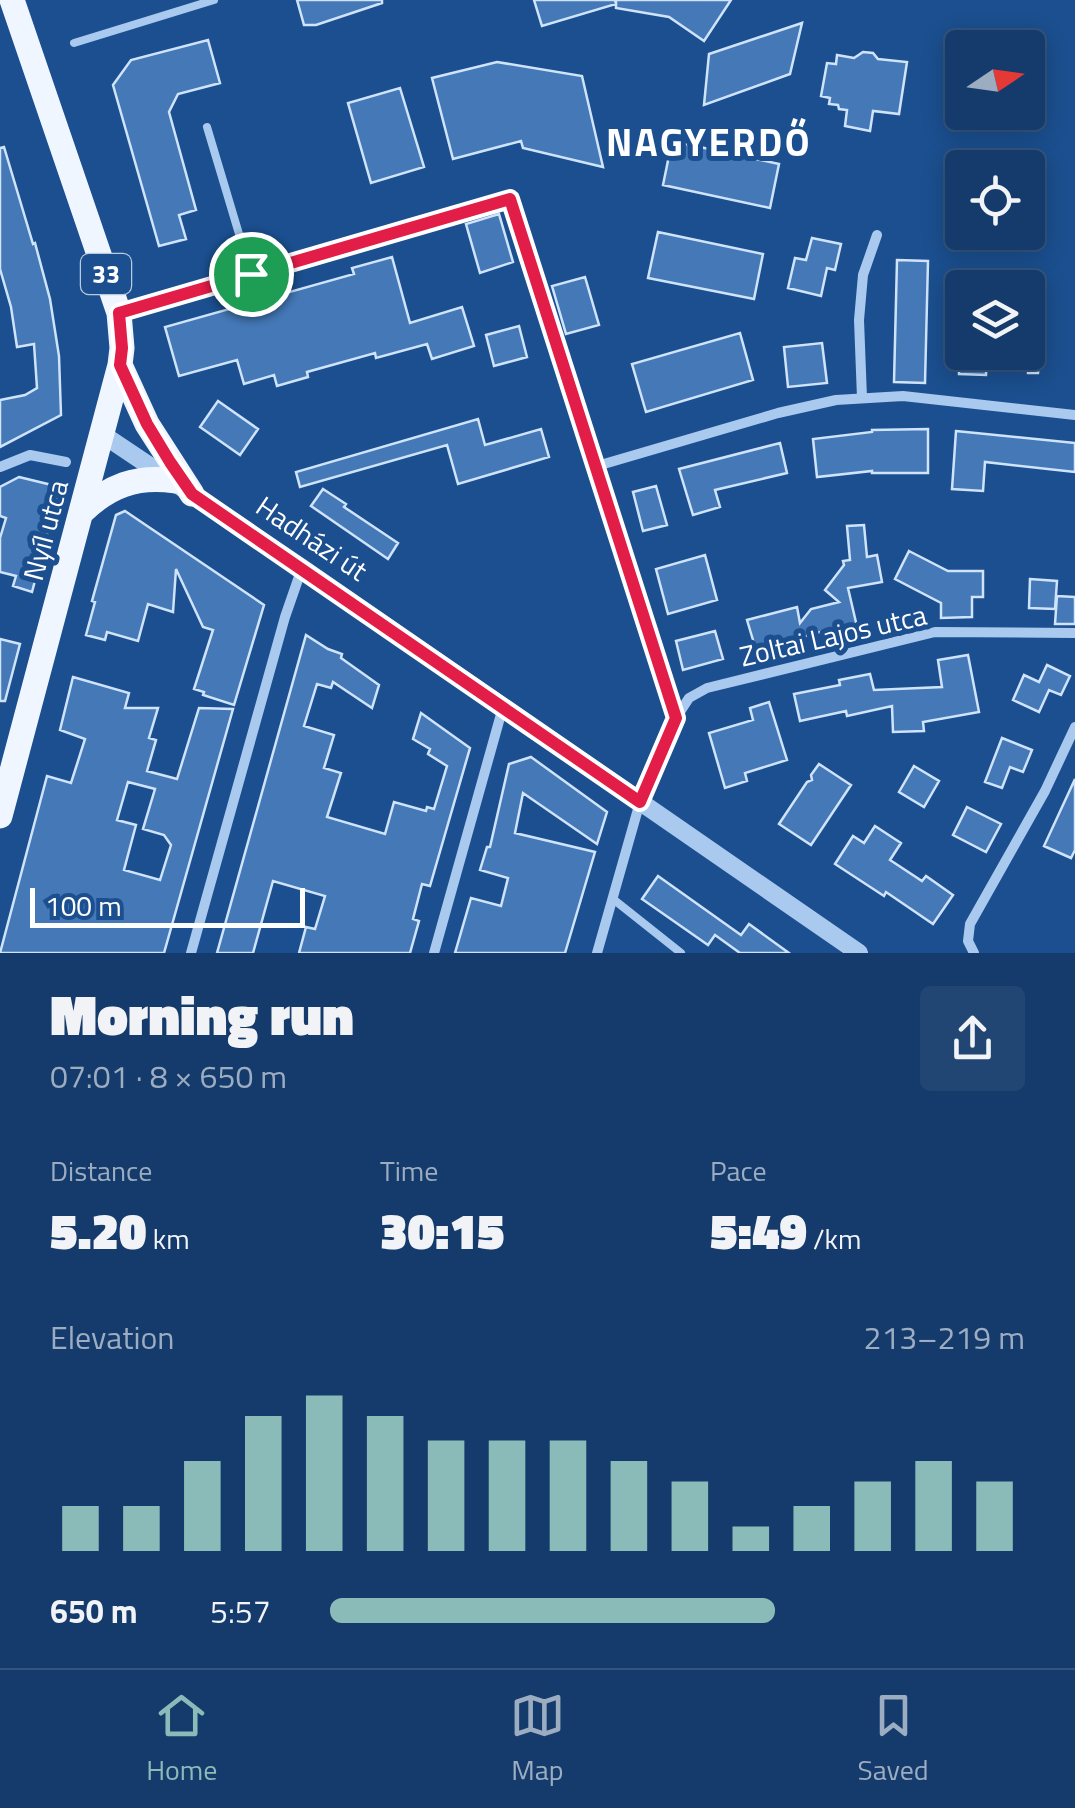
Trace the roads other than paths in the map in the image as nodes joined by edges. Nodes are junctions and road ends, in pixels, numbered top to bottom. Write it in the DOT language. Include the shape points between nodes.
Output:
graph roads {
  1 [pos="12,0"];
  2 [pos="26,0"];
  3 [pos="214,0"];
  4 [pos="0,5"];
  5 [pos="22,26"];
  6 [pos="74,43"];
  7 [pos="207,127"];
  8 [pos="877,235"];
  9 [pos="251,274"];
  10 [pos="119,313"];
  11 [pos="120,365"];
  12 [pos="862,398"];
  13 [pos="1075,415"];
  14 [pos="102,434"];
  15 [pos="66,462"];
  16 [pos="597,466"];
  17 [pos="0,467"];
  18 [pos="184,488"];
  19 [pos="81,514"];
  20 [pos="302,568"];
  21 [pos="1075,633"];
  22 [pos="503,707"];
  23 [pos="676,718"];
  24 [pos="1075,727"];
  25 [pos="640,802"];
  26 [pos="0,816"];
  27 [pos="612,899"];
  28 [pos="191,953"];
  29 [pos="434,953"];
  30 [pos="597,953"];
  31 [pos="681,953"];
  32 [pos="859,953"];
  33 [pos="974,953"];
  1 -- 5 [label="main road, 33"];
  2 -- 5 [label="main road"];
  3 -- 6 [label="lane"];
  4 -- 5 [label="main road"];
  5 -- 10 [label="main road, 33"];
  7 -- 9 [label="lane"];
  8 -- 12 [label="street" via="860,305"];
  9 -- 10 [label="street"];
  9 -- 16 [label="street" via="510,199"];
  10 -- 11 [label="main road, 33"];
  11 -- 14 [label="main road, 33"];
  11 -- 18 [label="main road"];
  12 -- 13 [label="street" via="903,396"];
  12 -- 16 [label="street" via="778,414"];
  14 -- 18 [label="street, Hadházi út"];
  14 -- 19 [label="main road, Nyíl utca / 33"];
  15 -- 17 [label="street" via="30,455"];
  16 -- 23 [label="street"];
  18 -- 19 [label="main road" via="150,478 121,484"];
  18 -- 20 [label="street, Hadházi út"];
  19 -- 26 [label="main road, Nyíl utca / 33"];
  20 -- 22 [label="street, Hadházi út"];
  20 -- 28 [label="street"];
  21 -- 23 [label="street, Zoltai Lajos utca" via="935,632 707,688 688,698"];
  22 -- 25 [label="street, Hadházi út"];
  22 -- 29 [label="street"];
  23 -- 25 [label="street"];
  24 -- 33 [label="street" via="970,924"];
  25 -- 27 [label="street"];
  25 -- 32 [label="street, Hadházi út"];
  27 -- 30 [label="street"];
  27 -- 31 [label="lane"];
}
